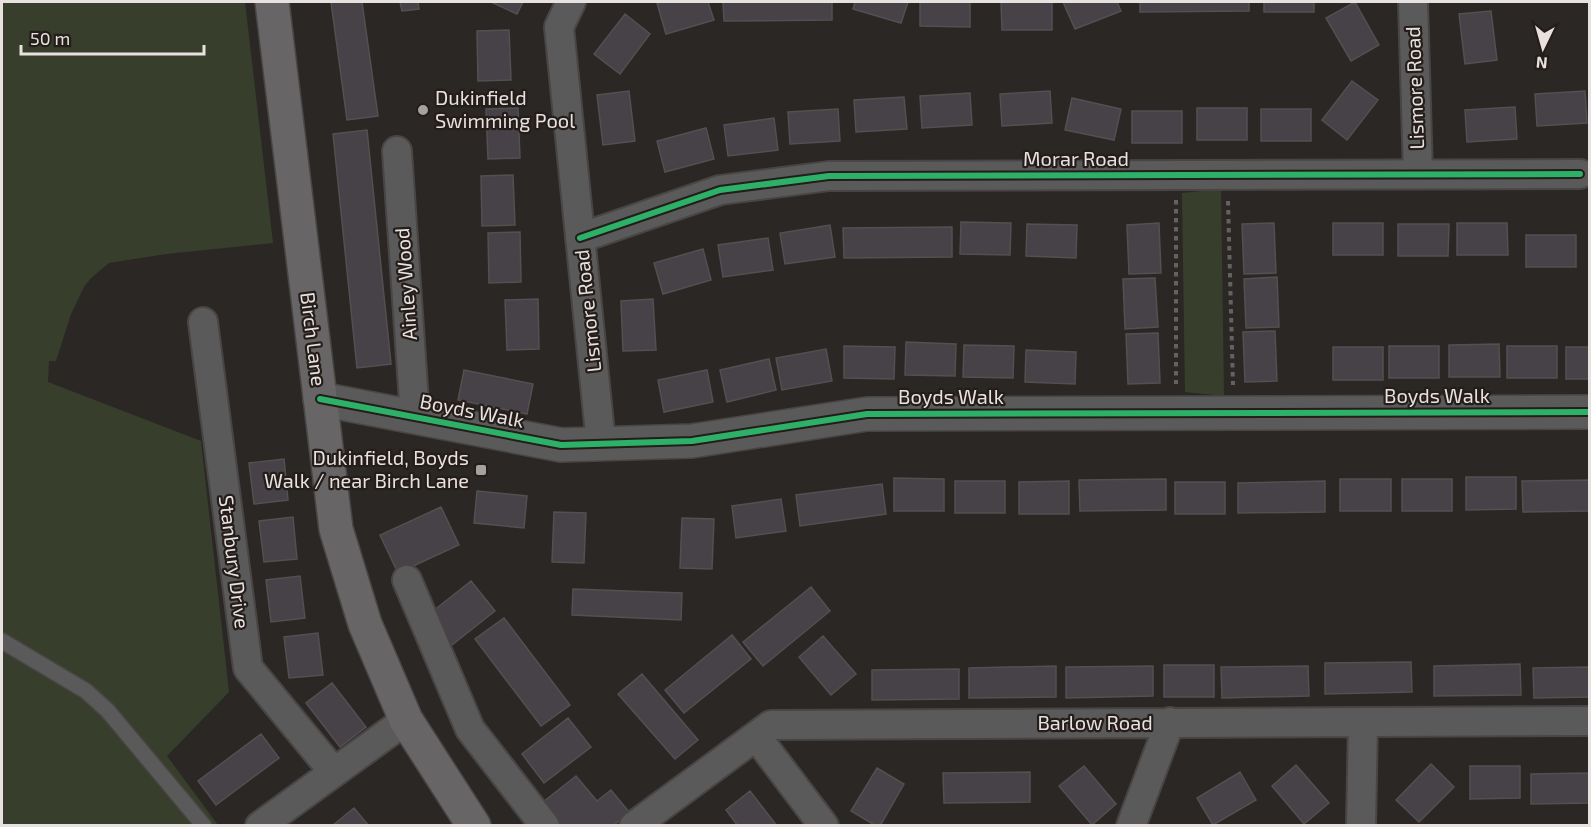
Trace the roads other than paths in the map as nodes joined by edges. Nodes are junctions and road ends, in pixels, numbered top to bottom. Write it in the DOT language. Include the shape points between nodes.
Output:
graph roads {
  1 [pos="272,2"];
  2 [pos="571,2"];
  3 [pos="1413,2"];
  4 [pos="397,151"];
  5 [pos="1418,174"];
  6 [pos="1580,174"];
  7 [pos="580,238"];
  8 [pos="202,322"];
  9 [pos="320,399"];
  10 [pos="1590,412"];
  11 [pos="415,417"];
  12 [pos="601,444"];
  13 [pos="407,580"];
  14 [pos="2,640"];
  15 [pos="406,720"];
  16 [pos="1363,722"];
  17 [pos="1590,722"];
  18 [pos="1170,723"];
  19 [pos="756,736"];
  20 [pos="333,771"];
  21 [pos="276,821"];
  22 [pos="204,825"];
  23 [pos="474,825"];
  24 [pos="545,825"];
  25 [pos="634,825"];
  26 [pos="824,825"];
  27 [pos="1131,825"];
  28 [pos="1361,825"];
  1 -- 9 [label="main road, Birch Lane"];
  2 -- 7 [label="street, Lismore Road" via="559,27"];
  3 -- 5 [label="street, Lismore Road"];
  4 -- 11 [label="street, Ainley Wood"];
  5 -- 6 [label="street, Morar Road"];
  5 -- 7 [label="street, Morar Road" via="829,176 720,190"];
  7 -- 12 [label="street, Lismore Road"];
  8 -- 20 [label="street, Stanbury Drive" via="248,668"];
  9 -- 11 [label="street, Boyds Walk"];
  9 -- 15 [label="main road, Birch Lane" via="336,529 365,624"];
  10 -- 12 [label="street, Boyds Walk" via="867,414 692,441"];
  11 -- 12 [label="street, Boyds Walk" via="561,445"];
  13 -- 24 [label="street" via="470,729"];
  14 -- 22 [label="lane" via="86,691 108,711"];
  15 -- 20 [label="street"];
  15 -- 23 [label="main road, Birch Lane"];
  16 -- 17 [label="street, Barlow Road"];
  16 -- 18 [label="street, Barlow Road"];
  16 -- 28 [label="street"];
  18 -- 19 [label="street, Barlow Road" via="771,725"];
  18 -- 27 [label="street"];
  19 -- 25 [label="street, Barlow Road"];
  19 -- 26 [label="street"];
  20 -- 21 [label="street"];
}
